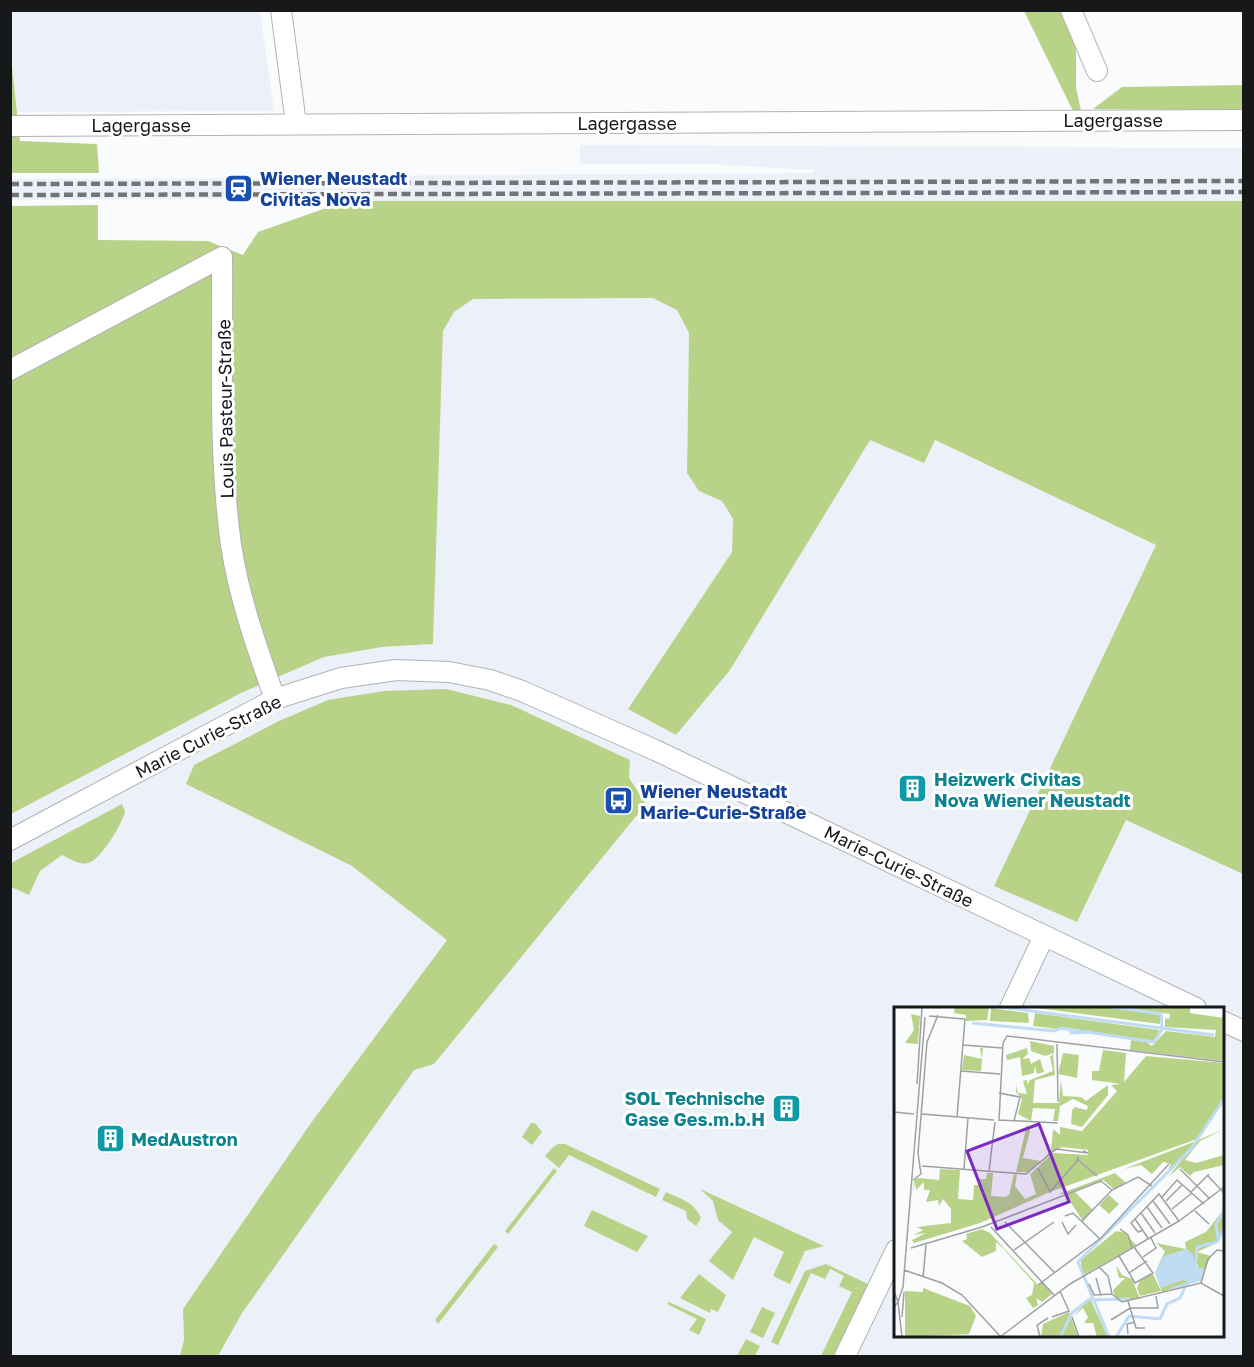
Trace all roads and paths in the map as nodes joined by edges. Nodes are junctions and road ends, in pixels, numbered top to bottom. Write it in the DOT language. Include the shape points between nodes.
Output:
graph roads {
  1 [pos="281,10"];
  2 [pos="1071,10"];
  3 [pos="1097,71"];
  4 [pos="1244,120"];
  5 [pos="296,124"];
  6 [pos="10,126"];
  7 [pos="10,370"];
  8 [pos="275,699"];
  9 [pos="655,750"];
  10 [pos="10,840"];
  11 [pos="1044,936"];
  12 [pos="1010,1007"];
  13 [pos="1194,1007"];
  14 [pos="1224,1022"];
  15 [pos="1244,1031"];
  16 [pos="894,1254"];
  17 [pos="845,1356"];
  1 -- 5 [label="street"];
  2 -- 3 [label="street"];
  4 -- 5 [label="street, Lagergasse"];
  5 -- 6 [label="street, Lagergasse"];
  7 -- 8 [label="street, Louis Pasteur-Straße" via="222,257 223,463 231,546 248,623"];
  8 -- 9 [label="street, Marie Curie-Straße" via="341,678 396,670 449,672 522,691"];
  8 -- 10 [label="street, Marie Curie-Straße"];
  9 -- 11 [label="street, Marie-Curie-Straße"];
  11 -- 12 [label="street"];
  11 -- 13 [label="street, Marie-Curie-Straße"];
  14 -- 15 [label="street"];
  16 -- 17 [label="street"];
}
